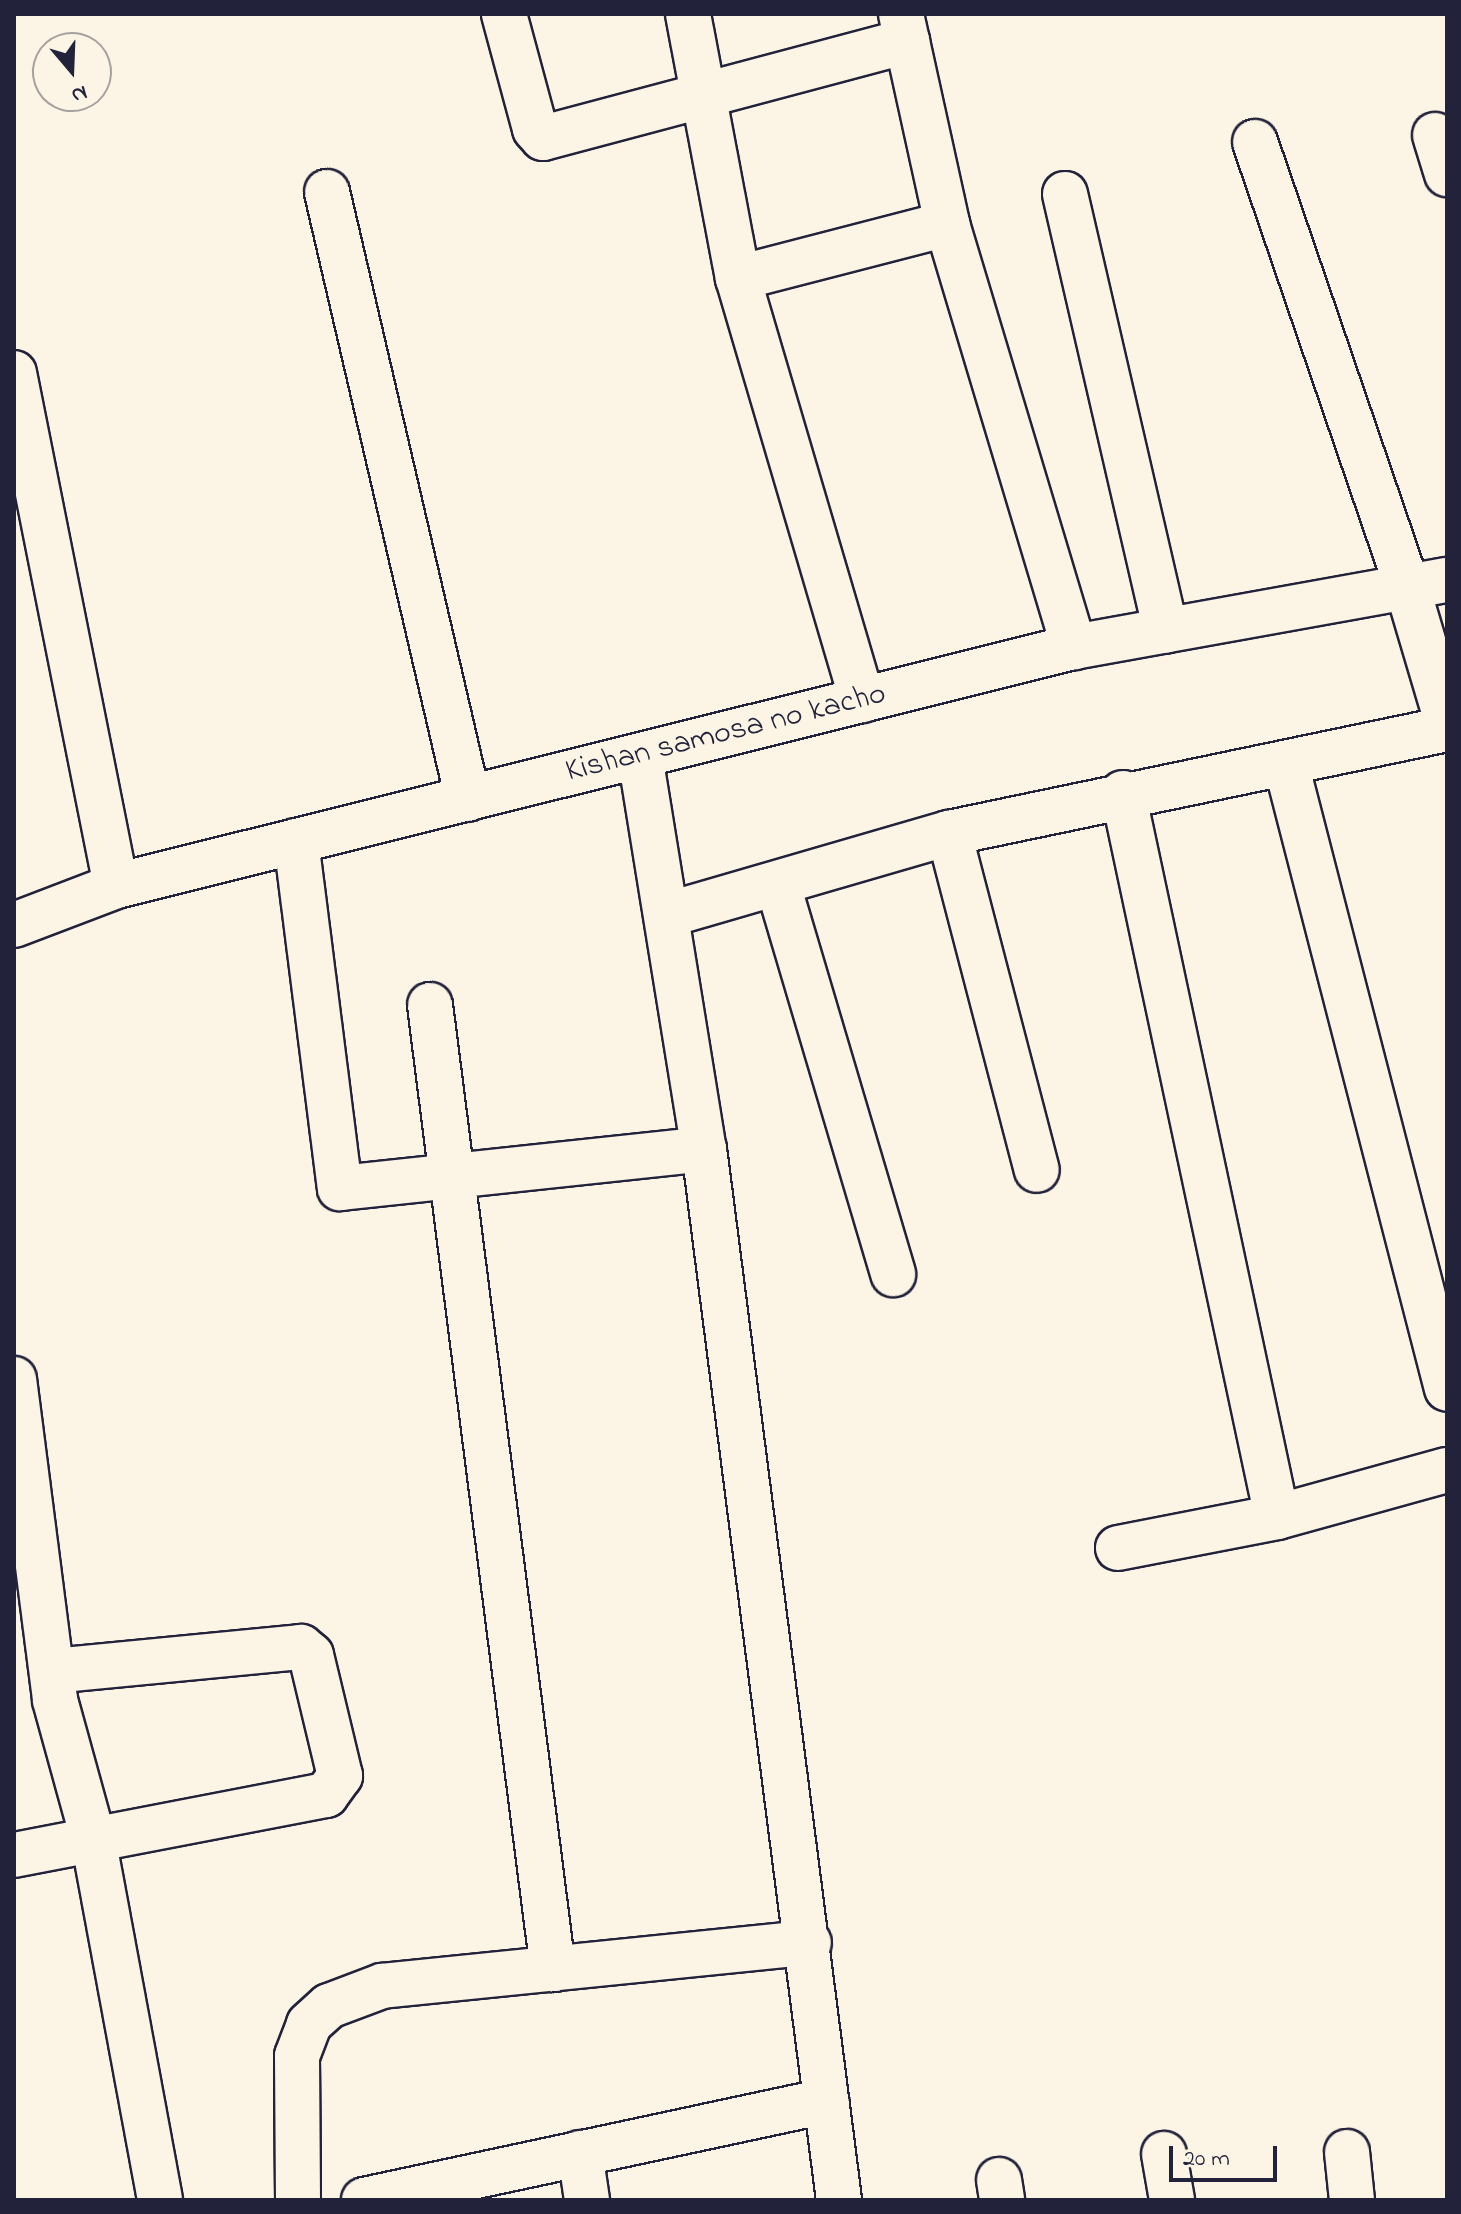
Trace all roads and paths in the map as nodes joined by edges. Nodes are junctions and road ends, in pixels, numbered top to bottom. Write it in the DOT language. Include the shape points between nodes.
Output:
graph roads {
  1 [pos="504,14"];
  2 [pos="688,14"];
  3 [pos="904,28"];
  4 [pos="703,95"];
  5 [pos="1255,142"];
  6 [pos="327,192"];
  7 [pos="1065,194"];
  8 [pos="947,224"];
  9 [pos="738,278"];
  10 [pos="14,373"];
  11 [pos="1428,585"];
  12 [pos="1166,630"];
  13 [pos="1074,647"];
  14 [pos="862,700"];
  15 [pos="1447,722"];
  16 [pos="1447,729"];
  17 [pos="640,756"];
  18 [pos="1286,764"];
  19 [pos="1123,793"];
  20 [pos="468,799"];
  21 [pos="949,833"];
  22 [pos="296,841"];
  23 [pos="778,885"];
  24 [pos="116,886"];
  25 [pos="670,914"];
  26 [pos="14,925"];
  27 [pos="430,1005"];
  28 [pos="704,1149"];
  29 [pos="1037,1170"];
  30 [pos="453,1179"];
  31 [pos="893,1274"];
  32 [pos="14,1379"];
  33 [pos="1447,1389"];
  34 [pos="1447,1470"];
  35 [pos="23,1502"];
  36 [pos="1277,1517"];
  37 [pos="1118,1548"];
  38 [pos="52,1671"];
  39 [pos="93,1838"];
  40 [pos="14,1855"];
  41 [pos="809,1943"];
  42 [pos="553,1969"];
  43 [pos="827,2101"];
  44 [pos="1347,2152"];
  45 [pos="580,2153"];
  46 [pos="1164,2154"];
  47 [pos="391,2197"];
  48 [pos="160,2200"];
  49 [pos="298,2200"];
  50 [pos="587,2200"];
  51 [pos="839,2200"];
  52 [pos="1172,2200"];
  53 [pos="1352,2200"];
  1 -- 4 [label="street" via="535,129 543,138"];
  2 -- 4 [label="street"];
  3 -- 4 [label="street"];
  3 -- 8 [label="street"];
  4 -- 9 [label="street"];
  5 -- 11 [label="street"];
  6 -- 20 [label="street"];
  7 -- 12 [label="street"];
  8 -- 9 [label="street"];
  8 -- 13 [label="street"];
  9 -- 14 [label="street"];
  10 -- 24 [label="street"];
  11 -- 12 [label="street, Kishan samosa no kacho"];
  11 -- 15 [label="street"];
  12 -- 13 [label="street, Kishan samosa no kacho"];
  13 -- 14 [label="street, Kishan samosa no kacho"];
  14 -- 17 [label="street, Kishan samosa no kacho"];
  16 -- 18 [label="street"];
  17 -- 20 [label="street, Kishan samosa no kacho"];
  17 -- 25 [label="street"];
  18 -- 19 [label="street"];
  18 -- 33 [label="street"];
  19 -- 21 [label="street"];
  19 -- 36 [label="street"];
  20 -- 22 [label="street, Kishan samosa no kacho"];
  21 -- 23 [label="street"];
  21 -- 29 [label="street"];
  22 -- 24 [label="street, Kishan samosa no kacho"];
  22 -- 30 [label="street" via="340,1188"];
  23 -- 25 [label="street"];
  23 -- 31 [label="street"];
  24 -- 26 [label="street, Kishan samosa no kacho"];
  25 -- 28 [label="street"];
  27 -- 30 [label="street"];
  28 -- 30 [label="street"];
  28 -- 41 [label="street"];
  30 -- 42 [label="street"];
  32 -- 35 [label="street"];
  34 -- 36 [label="street"];
  35 -- 38 [label="street"];
  36 -- 37 [label="street"];
  38 -- 39 [label="street"];
  38 -- 39 [label="street" via="288,1644 311,1655 326,1716 340,1776 326,1795"];
  39 -- 40 [label="street"];
  39 -- 48 [label="street"];
  41 -- 42 [label="street"];
  41 -- 43 [label="street"];
  42 -- 49 [label="street" via="382,1986 329,2006 309,2024 297,2056"];
  43 -- 45 [label="street"];
  43 -- 51 [label="street"];
  44 -- 53 [label="street"];
  45 -- 47 [label="street"];
  45 -- 50 [label="street"];
  46 -- 52 [label="street"];
}
